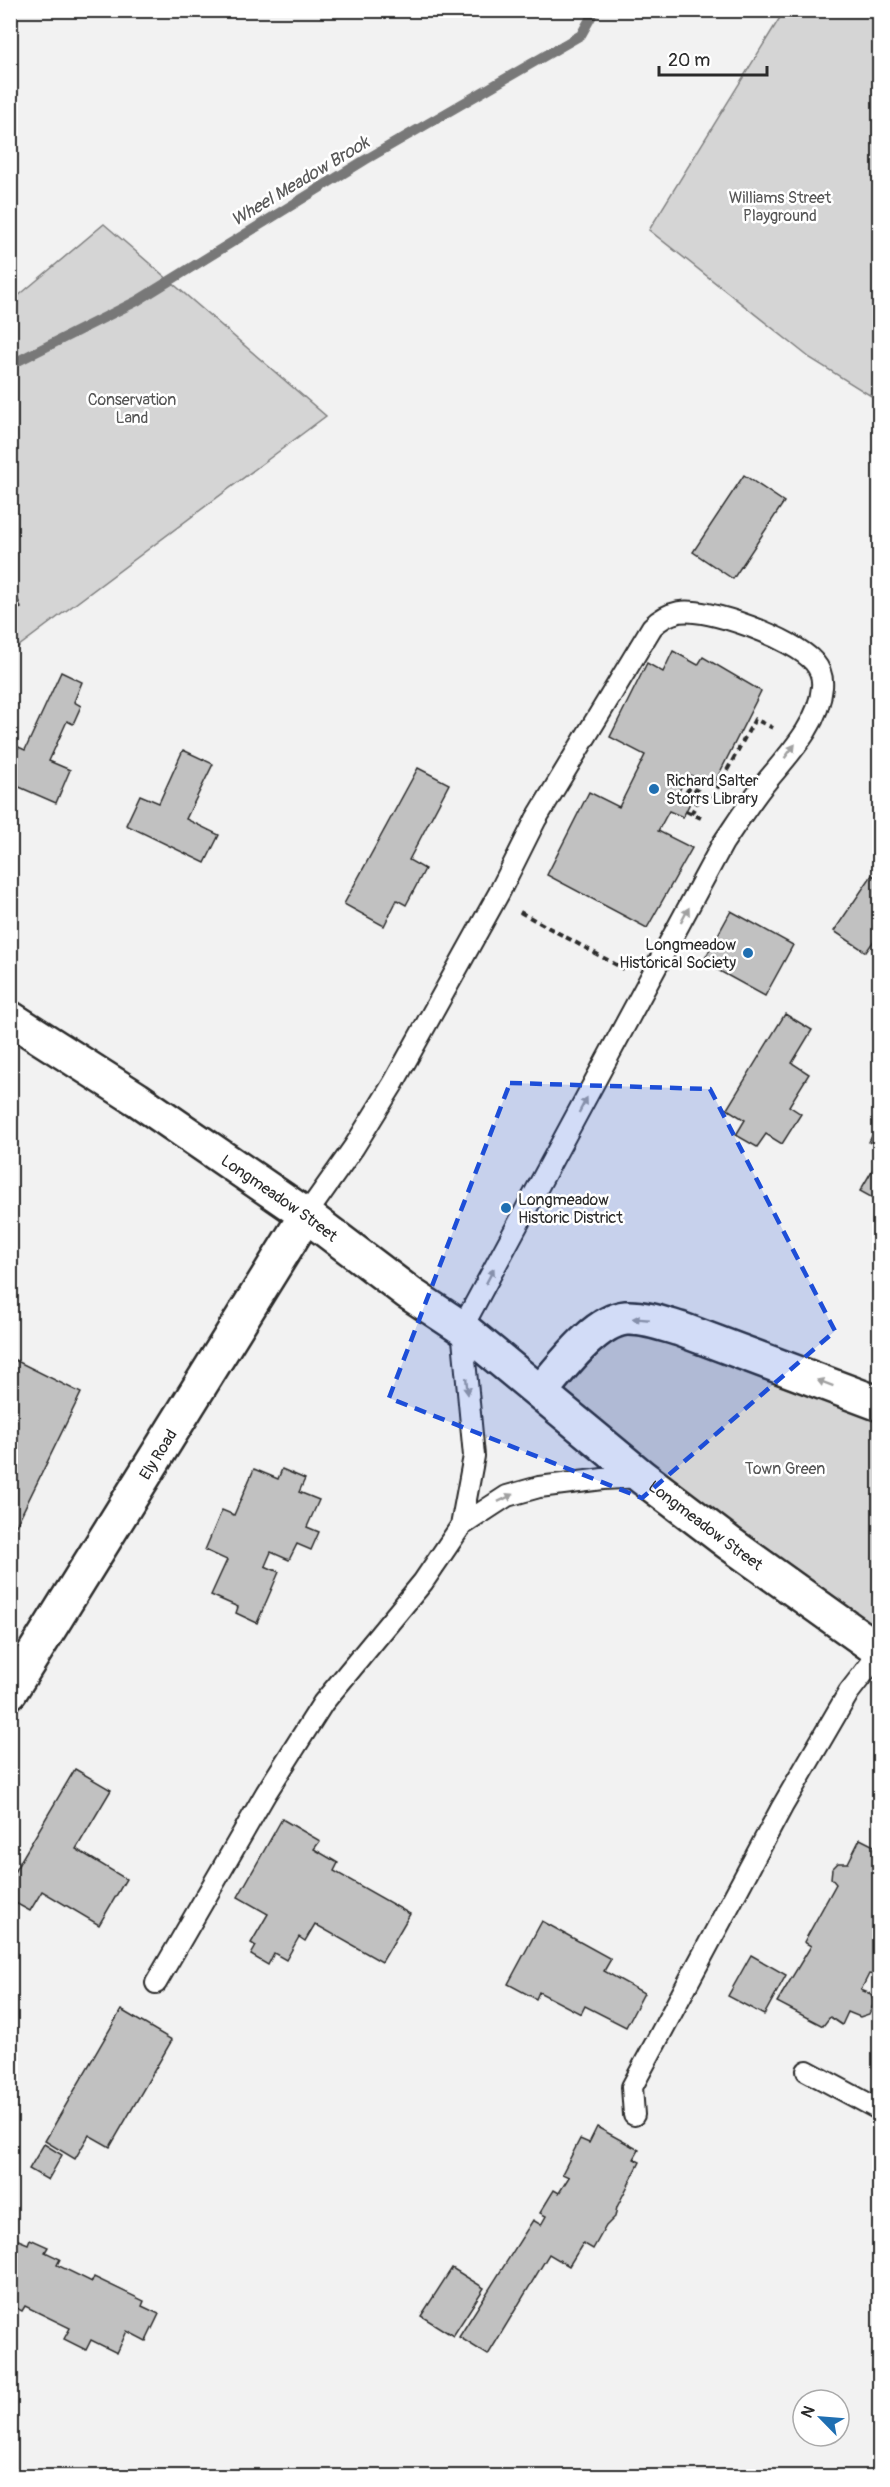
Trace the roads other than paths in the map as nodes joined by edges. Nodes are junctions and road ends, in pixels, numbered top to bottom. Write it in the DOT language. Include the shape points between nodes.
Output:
graph roads {
  1 [pos="10,1018"];
  2 [pos="306,1215"];
  3 [pos="462,1328"];
  4 [pos="540,1392"];
  5 [pos="879,1404"];
  6 [pos="642,1477"];
  7 [pos="461,1526"];
  8 [pos="879,1651"];
  9 [pos="10,1692"];
  10 [pos="156,1983"];
  11 [pos="807,2071"];
  12 [pos="879,2110"];
  13 [pos="634,2115"];
  1 -- 2 [label="main road, Longmeadow Street"];
  2 -- 3 [label="main road, Longmeadow Street"];
  3 -- 2 [label="lane, one-way" via="723,843 814,717 823,681 814,661 777,639 711,614 681,611 652,627 536,819 500,893 393,1084"];
  2 -- 9 [label="main road, Ely Road"];
  3 -- 4 [label="main road, Longmeadow Street"];
  3 -- 7 [label="lane, one-way" via="474,1456"];
  5 -- 4 [label="main road, one-way" via="680,1329 647,1319 624,1318 603,1327"];
  4 -- 6 [label="main road, Longmeadow Street"];
  7 -- 6 [label="lane, one-way" via="507,1496 539,1487"];
  6 -- 8 [label="main road, Longmeadow Street"];
  7 -- 10 [label="lane" via="423,1582 323,1703"];
  8 -- 13 [label="lane" via="849,1692 782,1807 632,2087"];
  11 -- 12 [label="lane"];
}
